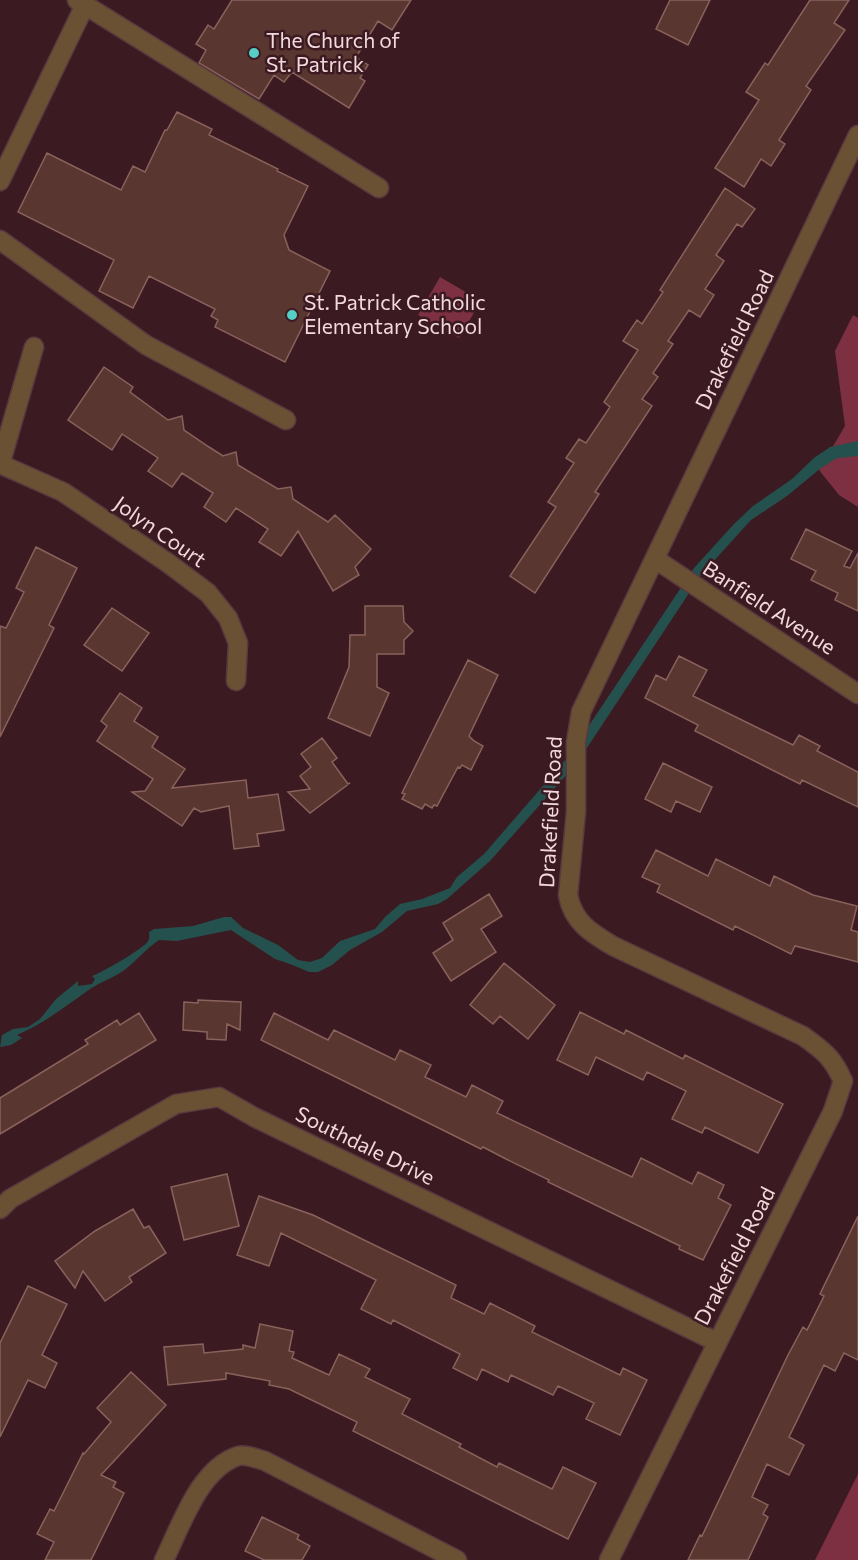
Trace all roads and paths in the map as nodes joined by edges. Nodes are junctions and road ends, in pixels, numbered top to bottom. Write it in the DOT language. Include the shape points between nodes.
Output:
graph roads {
  1 [pos="81,3"];
  2 [pos="858,135"];
  3 [pos="0,181"];
  4 [pos="379,188"];
  5 [pos="0,240"];
  6 [pos="34,346"];
  7 [pos="286,420"];
  8 [pos="0,465"];
  9 [pos="654,559"];
  10 [pos="236,681"];
  11 [pos="858,694"];
  12 [pos="0,1209"];
  13 [pos="717,1342"];
  14 [pos="164,1560"];
  15 [pos="458,1560"];
  16 [pos="609,1560"];
  1 -- 3 [label="street"];
  1 -- 4 [label="street"];
  2 -- 9 [label="street, Drakefield Road"];
  5 -- 7 [label="street" via="146,345"];
  6 -- 8 [label="street"];
  8 -- 10 [label="street, Jolyn Court" via="63,492 208,593 228,618 238,643"];
  9 -- 11 [label="street, Banfield Avenue"];
  9 -- 13 [label="street, Drakefield Road" via="581,712 568,895 571,908 591,933 613,946 803,1036 836,1064 843,1082 833,1112"];
  12 -- 13 [label="street, Southdale Drive" via="10,1199 176,1104 219,1097"];
  13 -- 16 [label="street, Drakefield Road"];
  14 -- 15 [label="street" via="202,1483 220,1465 240,1455 265,1461"];
}
